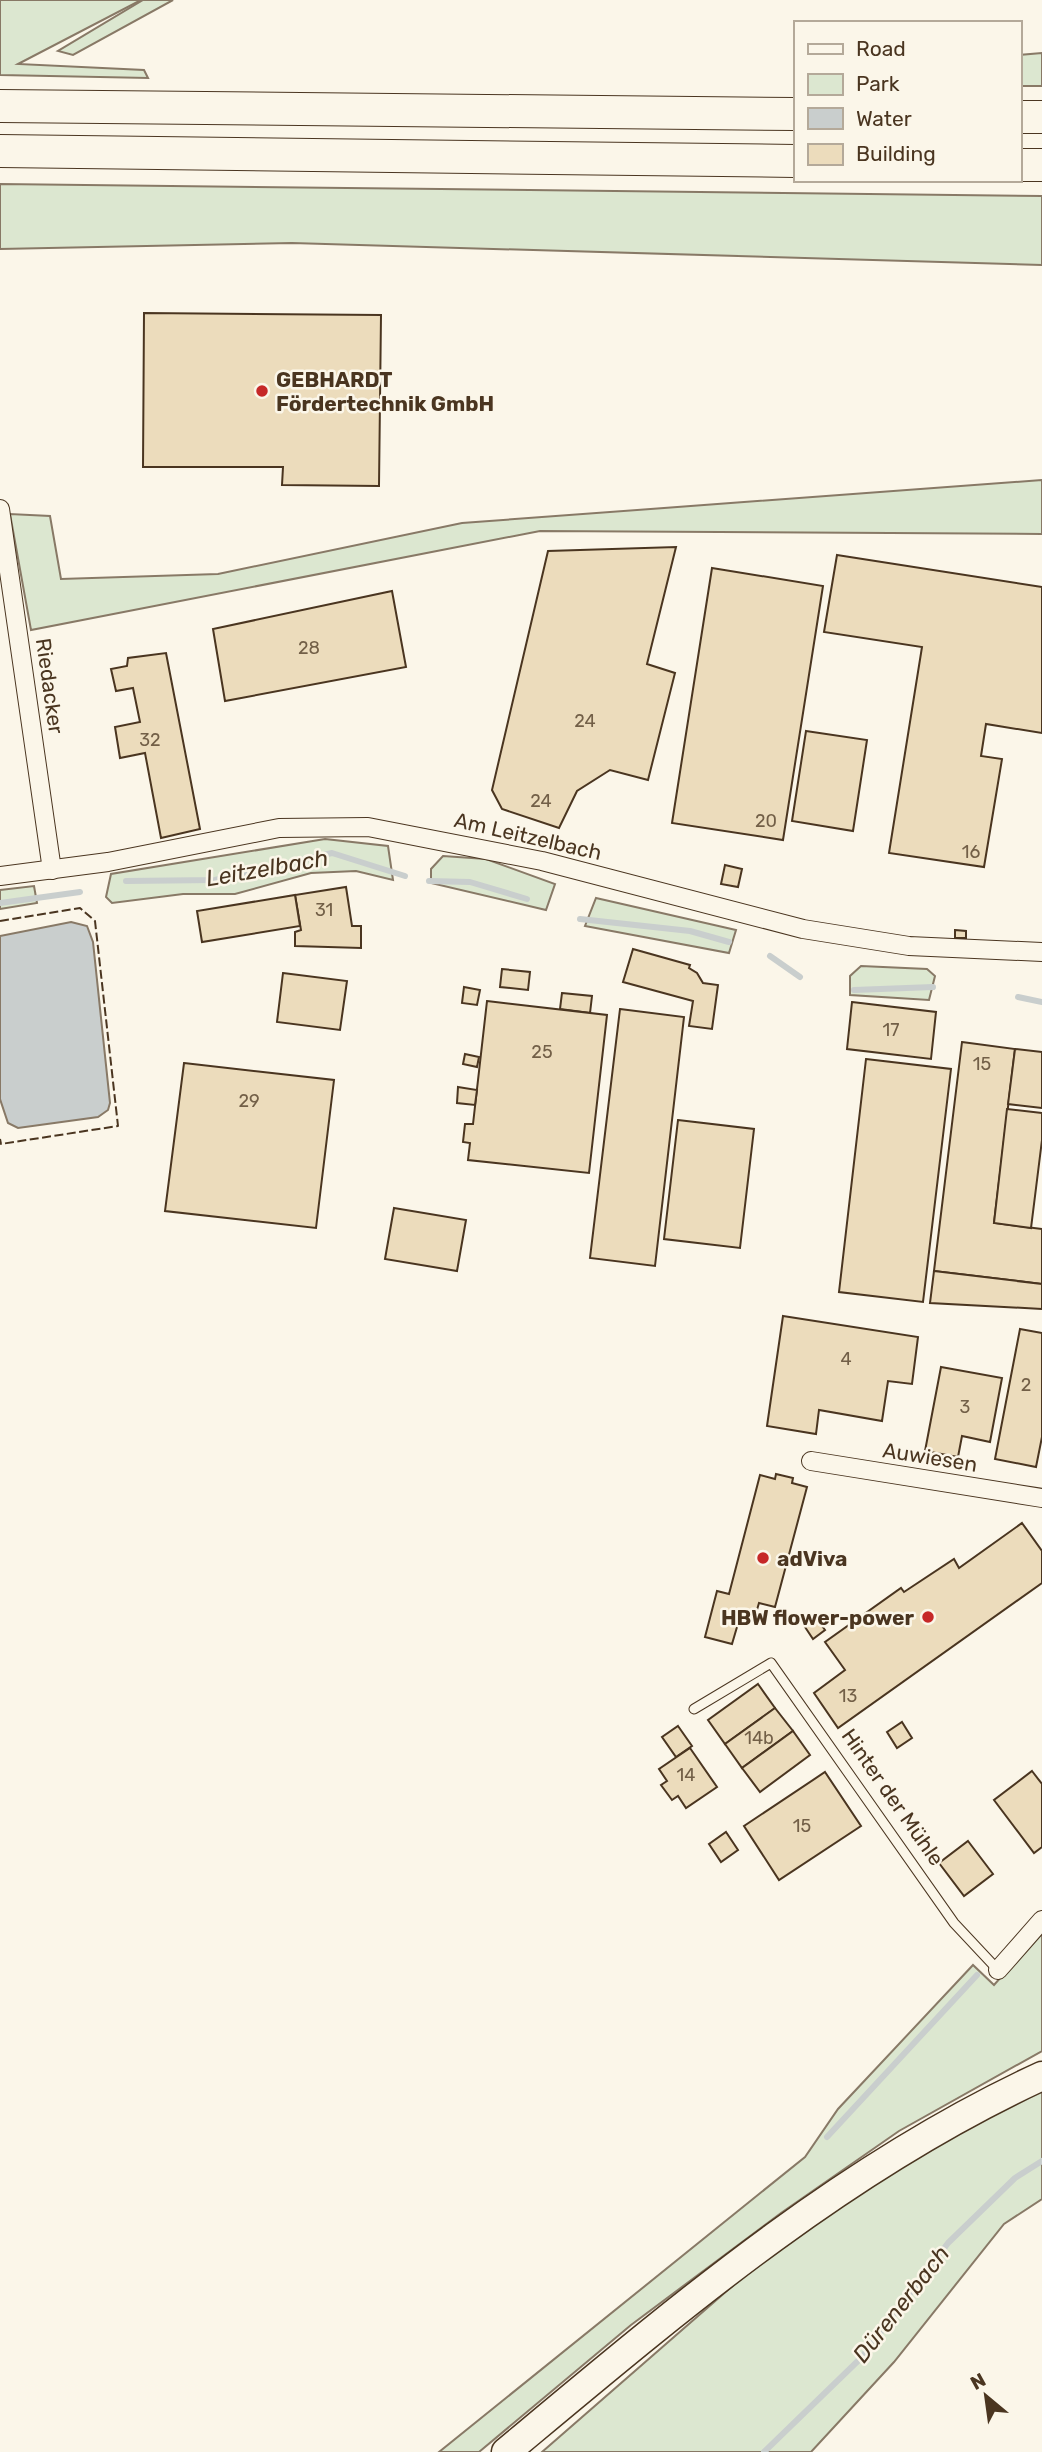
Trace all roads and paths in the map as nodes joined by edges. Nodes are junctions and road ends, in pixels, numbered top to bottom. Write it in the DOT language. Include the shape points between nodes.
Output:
graph roads {
  1 [pos="0,106"];
  2 [pos="794,114"];
  3 [pos="1021,117"];
  4 [pos="1042,117"];
  5 [pos="0,151"];
  6 [pos="794,161"];
  7 [pos="1021,164"];
  8 [pos="1042,165"];
  9 [pos="0,510"];
  10 [pos="52,870"];
  11 [pos="0,876"];
  12 [pos="1042,952"];
  13 [pos="811,1461"];
  14 [pos="1042,1498"];
  15 [pos="694,1709"];
  16 [pos="1042,1920"];
  17 [pos="998,1970"];
  18 [pos="1042,2076"];
  19 [pos="506,2452"];
  1 -- 2 [label="highway"];
  3 -- 4 [label="highway"];
  5 -- 6 [label="highway"];
  7 -- 8 [label="highway"];
  9 -- 10 [label="street, Riedacker"];
  10 -- 11 [label="street, Am Leitzelbach"];
  10 -- 12 [label="street, Am Leitzelbach" via="279,828 368,827 542,861 803,929 909,946"];
  13 -- 14 [label="street, Auwiesen"];
  15 -- 17 [label="lane, Hinter der Mühle" via="771,1663 954,1923"];
  16 -- 17 [label="street, Hinter der Mühle"];
  18 -- 19 [label="main road" via="947,2126 778,2232"];
}
